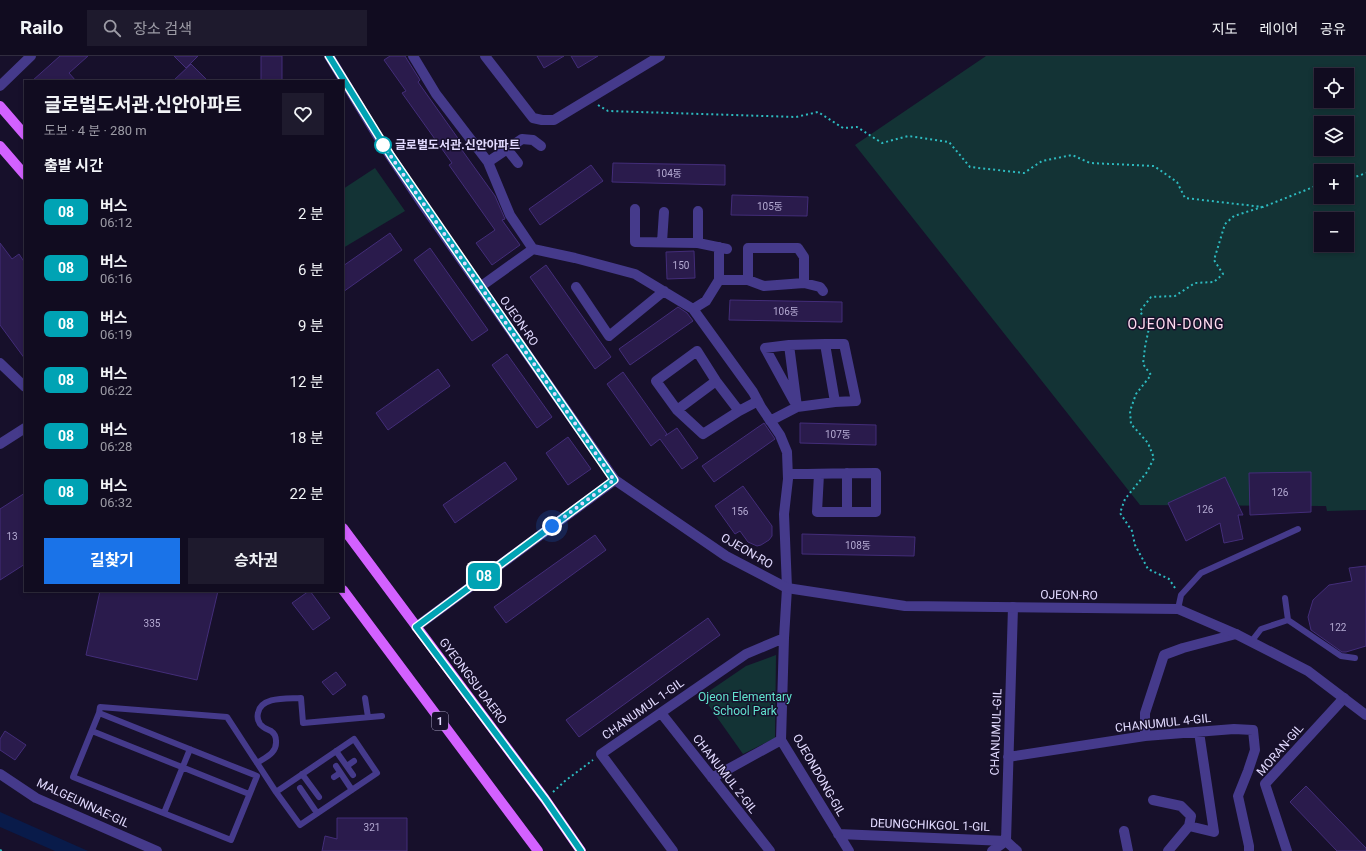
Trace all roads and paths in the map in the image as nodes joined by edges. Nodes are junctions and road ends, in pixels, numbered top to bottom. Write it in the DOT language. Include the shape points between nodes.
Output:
graph roads {
  1 [pos="31,56"];
  2 [pos="329,56"];
  3 [pos="413,56"];
  4 [pos="484,56"];
  5 [pos="660,56"];
  6 [pos="344,80"];
  7 [pos="344,81"];
  8 [pos="0,86"];
  9 [pos="589,99"];
  10 [pos="0,106"];
  11 [pos="24,134"];
  12 [pos="0,146"];
  13 [pos="541,146"];
  14 [pos="506,149"];
  15 [pos="488,162"];
  16 [pos="518,163"];
  17 [pos="1366,173"];
  18 [pos="24,175"];
  19 [pos="1354,177"];
  20 [pos="1314,187"];
  21 [pos="1263,207"];
  22 [pos="635,209"];
  23 [pos="698,211"];
  24 [pos="664,212"];
  25 [pos="662,242"];
  26 [pos="698,243"];
  27 [pos="534,249"];
  28 [pos="719,280"];
  29 [pos="748,280"];
  30 [pos="804,283"];
  31 [pos="480,287"];
  32 [pos="576,287"];
  33 [pos="664,291"];
  34 [pos="823,292"];
  35 [pos="693,308"];
  36 [pos="825,344"];
  37 [pos="789,345"];
  38 [pos="0,363"];
  39 [pos="716,381"];
  40 [pos="24,386"];
  41 [pos="758,401"];
  42 [pos="835,402"];
  43 [pos="797,407"];
  44 [pos="677,410"];
  45 [pos="739,411"];
  46 [pos="770,421"];
  47 [pos="24,429"];
  48 [pos="0,444"];
  49 [pos="788,474"];
  50 [pos="819,474"];
  51 [pos="847,474"];
  52 [pos="614,480"];
  53 [pos="847,512"];
  54 [pos="344,529"];
  55 [pos="1298,529"];
  56 [pos="787,588"];
  57 [pos="344,591"];
  58 [pos="1181,595"];
  59 [pos="1285,598"];
  60 [pos="1013,607"];
  61 [pos="1178,609"];
  62 [pos="1288,620"];
  63 [pos="416,627"];
  64 [pos="1236,634"];
  65 [pos="784,638"];
  66 [pos="1251,642"];
  67 [pos="1355,658"];
  68 [pos="365,698"];
  69 [pos="1344,698"];
  70 [pos="99,713"];
  71 [pos="661,713"];
  72 [pos="1366,715"];
  73 [pos="382,716"];
  74 [pos="368,717"];
  75 [pos="92,731"];
  76 [pos="1199,732"];
  77 [pos="1145,736"];
  78 [pos="781,740"];
  79 [pos="190,749"];
  80 [pos="336,751"];
  81 [pos="601,754"];
  82 [pos="1008,757"];
  83 [pos="354,761"];
  84 [pos="257,763"];
  85 [pos="336,766"];
  86 [pos="347,766"];
  87 [pos="183,768"];
  88 [pos="340,773"];
  89 [pos="0,774"];
  90 [pos="302,774"];
  91 [pos="353,775"];
  92 [pos="334,777"];
  93 [pos="712,778"];
  94 [pos="320,786"];
  95 [pos="300,788"];
  96 [pos="314,790"];
  97 [pos="352,790"];
  98 [pos="276,792"];
  99 [pos="249,794"];
  100 [pos="305,795"];
  101 [pos="319,797"];
  102 [pos="545,799"];
  103 [pos="299,800"];
  104 [pos="1153,800"];
  105 [pos="164,813"];
  106 [pos="317,813"];
  107 [pos="1189,826"];
  108 [pos="1124,831"];
  109 [pos="838,834"];
  110 [pos="1006,841"];
  111 [pos="156,851"];
  112 [pos="538,851"];
  113 [pos="581,851"];
  114 [pos="673,851"];
  115 [pos="770,851"];
  116 [pos="849,851"];
  117 [pos="992,851"];
  118 [pos="1017,851"];
  119 [pos="1128,851"];
  120 [pos="1168,851"];
  121 [pos="1249,851"];
  122 [pos="1288,851"];
  1 -- 8 [label="street"];
  2 -- 6 [label="street, OJEON-RO"];
  3 -- 15 [label="street" via="436,94"];
  4 -- 9 [label="street" via="533,118 554,120"];
  5 -- 9 [label="street"];
  7 -- 31 [label="street, OJEON-RO" via="383,145"];
  9 -- 21 [label="path" via="608,111 796,117 818,112 843,128 857,127 882,143 908,136 948,142 970,167 1024,173 1042,161 1072,155 1090,163 1154,166 1177,182 1185,198"];
  10 -- 11 [label="main road"];
  12 -- 18 [label="main road"];
  13 -- 14 [label="street" via="534,140 522,139"];
  14 -- 15 [label="street"];
  14 -- 16 [label="street"];
  15 -- 27 [label="street" via="510,215"];
  17 -- 19 [label="path"];
  20 -- 21 [label="path"];
  21 -- 58 [label="path" via="1234,216 1224,224 1214,260 1223,274 1214,282 1195,283 1175,296 1151,298 1140,311 1149,328 1143,364 1151,375 1136,394 1130,411 1131,424 1148,443 1154,458 1147,472 1125,499 1120,513 1132,531 1135,545 1148,569 1169,579"];
  22 -- 25 [label="street" via="635,242"];
  23 -- 26 [label="street"];
  24 -- 25 [label="street"];
  25 -- 26 [label="street"];
  26 -- 28 [label="street" via="723,248"];
  27 -- 31 [label="street"];
  27 -- 33 [label="street" via="635,274"];
  28 -- 29 [label="street"];
  28 -- 35 [label="street" via="706,301"];
  29 -- 30 [label="street" via="764,286"];
  29 -- 30 [label="street" via="748,248 798,248 804,257"];
  30 -- 34 [label="street" via="820,287"];
  31 -- 52 [label="street, OJEON-RO"];
  32 -- 33 [label="street" via="609,336"];
  33 -- 35 [label="street"];
  35 -- 41 [label="street, OJEONDONG-GIL"];
  36 -- 37 [label="street"];
  36 -- 42 [label="street"];
  36 -- 42 [label="street" via="844,344 856,401"];
  37 -- 43 [label="street"];
  37 -- 43 [label="street" via="765,348"];
  38 -- 40 [label="street"];
  39 -- 44 [label="street"];
  39 -- 44 [label="street" via="697,351 656,381"];
  39 -- 45 [label="street"];
  41 -- 45 [label="street"];
  41 -- 46 [label="street, OJEONDONG-GIL"];
  42 -- 43 [label="street"];
  43 -- 46 [label="street"];
  44 -- 45 [label="street" via="703,434"];
  46 -- 49 [label="street, OJEONDONG-GIL" via="780,435 787,452"];
  47 -- 48 [label="street"];
  49 -- 50 [label="street"];
  49 -- 56 [label="street, OJEONDONG-GIL" via="784,514"];
  50 -- 51 [label="street"];
  50 -- 53 [label="street" via="817,512"];
  51 -- 53 [label="street"];
  51 -- 53 [label="street" via="876,473 876,512"];
  52 -- 56 [label="street, OJEON-RO" via="726,556"];
  52 -- 63 [label="street"];
  54 -- 63 [label="main road, GYEONGSU-DAERO"];
  55 -- 58 [label="lane" via="1201,573"];
  56 -- 60 [label="street, OJEON-RO" via="905,606"];
  56 -- 65 [label="street, OJEONDONG-GIL"];
  57 -- 112 [label="main road, 1"];
  58 -- 61 [label="lane"];
  59 -- 62 [label="lane"];
  60 -- 61 [label="street, OJEON-RO"];
  60 -- 82 [label="street, CHANUMUL-GIL"];
  61 -- 64 [label="street, OJEON-RO"];
  62 -- 66 [label="lane" via="1261,629"];
  62 -- 67 [label="lane" via="1341,656"];
  63 -- 102 [label="main road, GYEONGSU-DAERO"];
  64 -- 66 [label="street, OJEON-RO"];
  64 -- 77 [label="street" via="1183,648 1164,656 1145,713"];
  65 -- 71 [label="street, CHANUMUL 1-GIL" via="746,654"];
  65 -- 78 [label="street, OJEONDONG-GIL"];
  66 -- 69 [label="street, OJEON-RO" via="1308,671"];
  68 -- 74 [label="lane"];
  69 -- 72 [label="street, OJEON-RO"];
  69 -- 122 [label="street, MORAN-GIL" via="1265,784"];
  70 -- 75 [label="lane"];
  70 -- 79 [label="lane"];
  70 -- 84 [label="lane" via="100,707 226,716"];
  71 -- 81 [label="street, CHANUMUL 1-GIL"];
  71 -- 93 [label="street, CHANUMUL 2-GIL"];
  73 -- 74 [label="lane"];
  74 -- 84 [label="lane" via="303,722 301,698 269,701 258,710 258,719 261,725 275,735 276,746 272,753"];
  75 -- 87 [label="lane"];
  75 -- 105 [label="lane" via="73,777"];
  76 -- 77 [label="street, CHANUMUL 4-GIL"];
  76 -- 107 [label="street" via="1214,832"];
  76 -- 121 [label="street, CHANUMUL 4-GIL" via="1253,730 1255,750 1238,796"];
  77 -- 82 [label="street, CHANUMUL 4-GIL"];
  78 -- 93 [label="street"];
  78 -- 109 [label="street, OJEONDONG-GIL"];
  79 -- 87 [label="lane"];
  79 -- 99 [label="lane" via="257,776"];
  80 -- 86 [label="lane"];
  80 -- 90 [label="lane"];
  80 -- 97 [label="lane" via="354,739 377,773"];
  81 -- 102 [label="path"];
  81 -- 114 [label="street, CHANUMUL 1-GIL"];
  82 -- 110 [label="street, CHANUMUL-GIL"];
  83 -- 86 [label="lane"];
  84 -- 98 [label="lane"];
  85 -- 88 [label="lane"];
  86 -- 91 [label="lane"];
  87 -- 99 [label="lane"];
  87 -- 105 [label="lane"];
  88 -- 92 [label="lane"];
  88 -- 97 [label="lane"];
  89 -- 111 [label="street, MALGEUNNAE-GIL" via="36,798"];
  90 -- 96 [label="lane"];
  90 -- 98 [label="lane"];
  93 -- 115 [label="street, CHANUMUL 2-GIL"];
  94 -- 96 [label="lane"];
  95 -- 100 [label="lane"];
  96 -- 101 [label="lane"];
  97 -- 106 [label="lane"];
  98 -- 106 [label="lane" via="300,825"];
  99 -- 105 [label="lane" via="231,840"];
  100 -- 103 [label="lane"];
  100 -- 106 [label="lane"];
  102 -- 113 [label="main road, GYEONGSU-DAERO"];
  104 -- 107 [label="street" via="1181,806 1191,816"];
  107 -- 120 [label="street"];
  108 -- 119 [label="street"];
  109 -- 110 [label="street, DEUNGCHIKGOL 1-GIL"];
  109 -- 116 [label="street, OJEONDONG-GIL"];
  110 -- 117 [label="street"];
  110 -- 118 [label="street, DEUNGCHIKGOL 1-GIL"];
}
